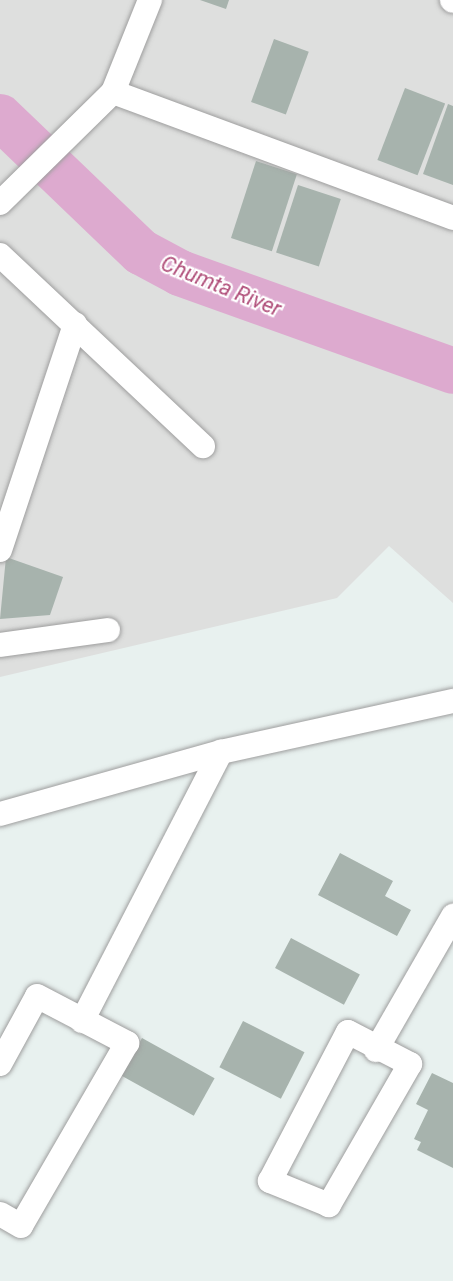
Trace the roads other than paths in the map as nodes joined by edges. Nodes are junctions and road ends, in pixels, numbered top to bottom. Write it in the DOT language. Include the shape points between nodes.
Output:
graph roads {
  1 [pos="150,0"];
  2 [pos="113,92"];
  3 [pos="0,203"];
  4 [pos="453,218"];
  5 [pos="0,255"];
  6 [pos="75,324"];
  7 [pos="203,446"];
  8 [pos="0,550"];
  9 [pos="108,630"];
  10 [pos="0,645"];
  11 [pos="453,701"];
  12 [pos="221,752"];
  13 [pos="0,814"];
  14 [pos="453,916"];
  15 [pos="82,1021"];
  16 [pos="376,1050"];
  17 [pos="0,1064"];
  18 [pos="0,1214"];
  1 -- 2 [label="street"];
  2 -- 3 [label="street"];
  2 -- 4 [label="street"];
  5 -- 6 [label="street"];
  6 -- 7 [label="street"];
  6 -- 8 [label="street"];
  9 -- 10 [label="street"];
  11 -- 12 [label="street"];
  12 -- 13 [label="street"];
  12 -- 15 [label="street"];
  14 -- 16 [label="street"];
  15 -- 17 [label="street" via="37,996"];
  15 -- 18 [label="street" via="127,1043 21,1226"];
  16 -- 16 [label="street" via="348,1032 270,1181 329,1205 410,1064"];
}
